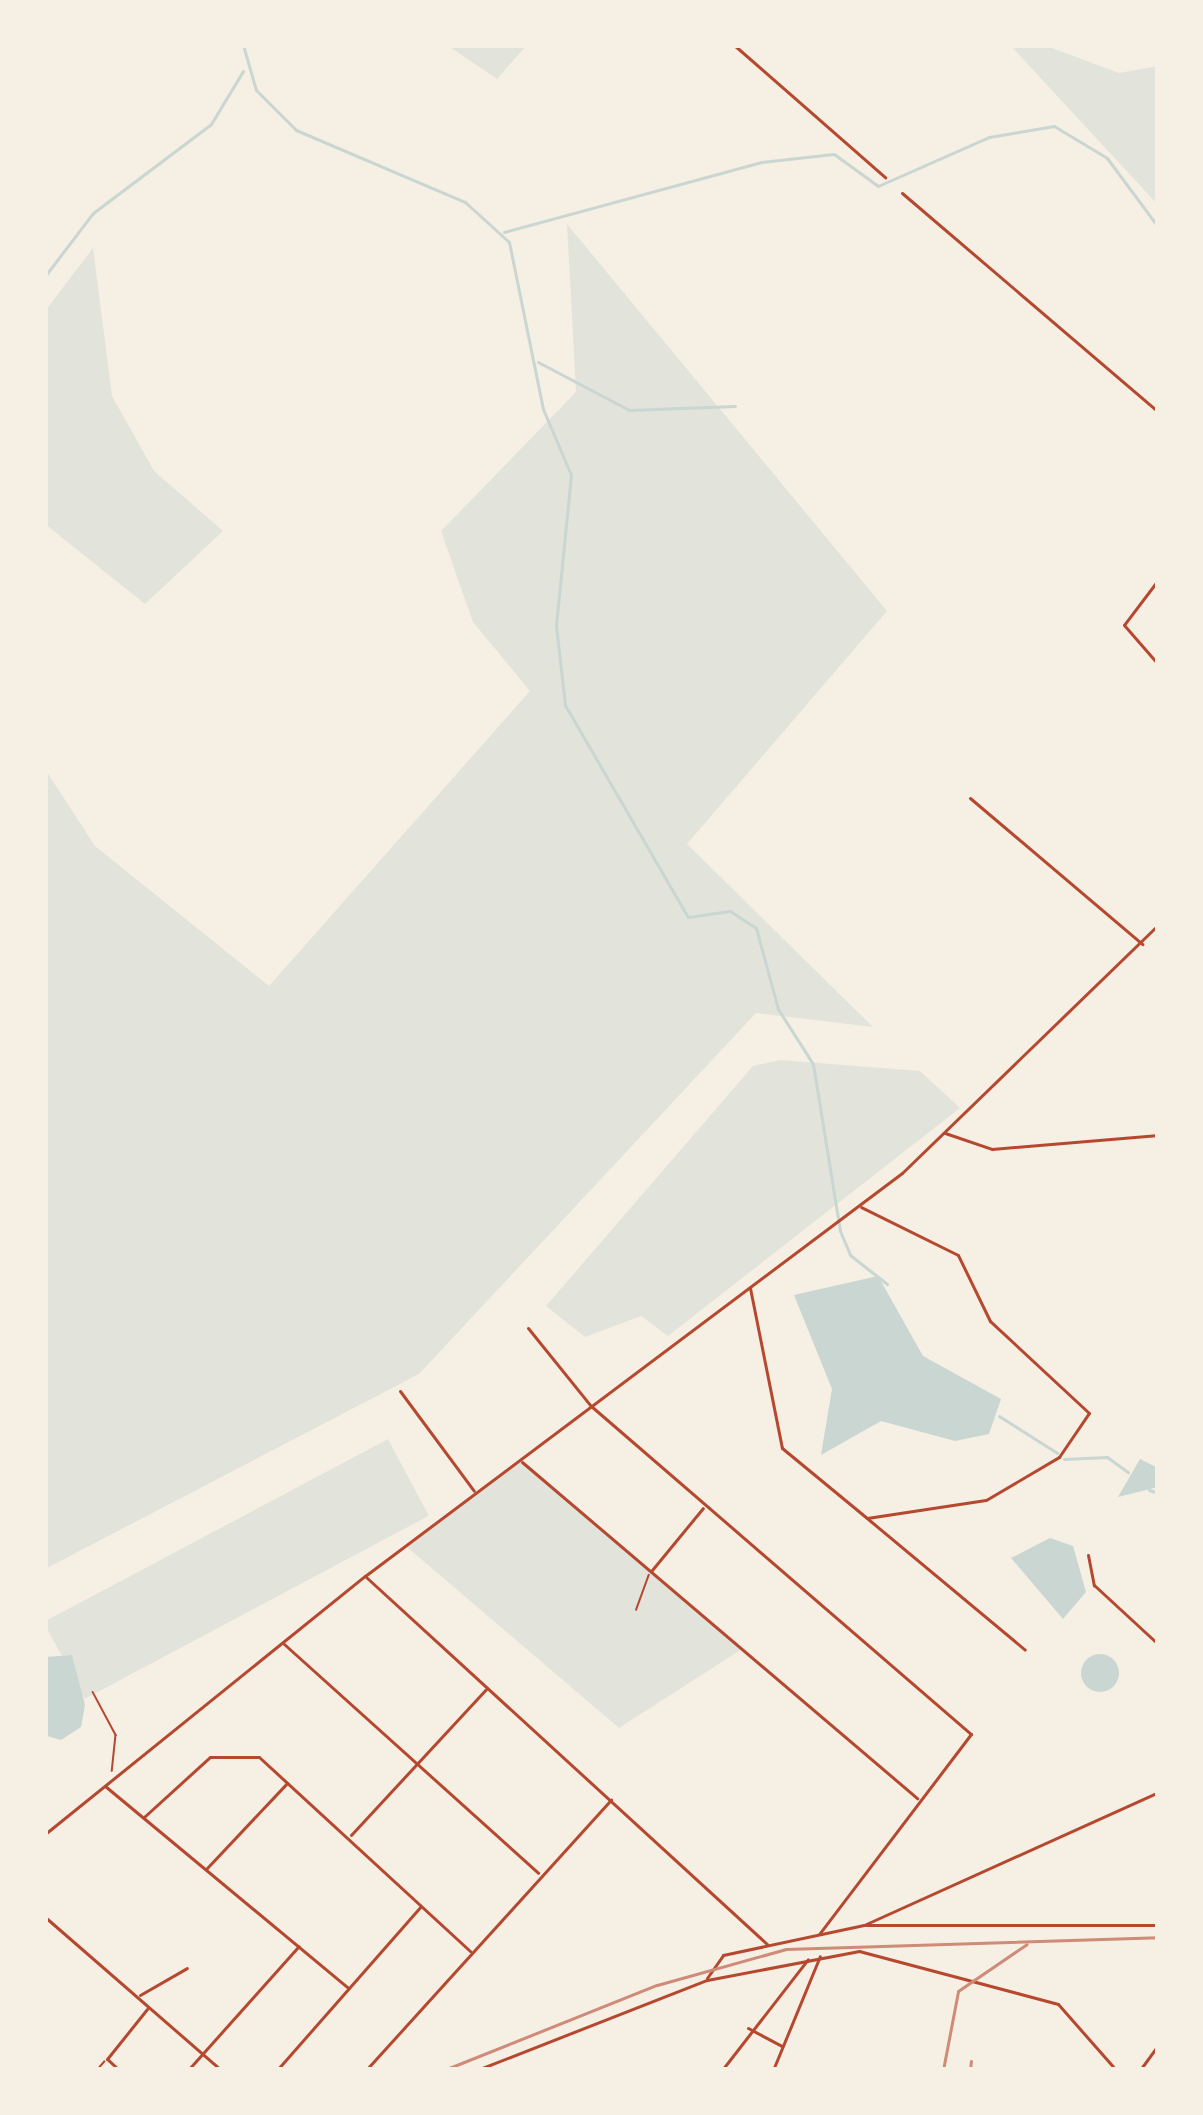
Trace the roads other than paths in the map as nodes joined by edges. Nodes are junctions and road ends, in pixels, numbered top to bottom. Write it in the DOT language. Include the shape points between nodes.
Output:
graph roads {
  1 [pos="734,45"];
  2 [pos="885,177"];
  3 [pos="902,193"];
  4 [pos="1158,412"];
  5 [pos="1158,580"];
  6 [pos="1158,664"];
  7 [pos="970,798"];
  8 [pos="1158,925"];
  9 [pos="1142,944"];
  10 [pos="946,1133"];
  11 [pos="1158,1135"];
  12 [pos="861,1207"];
  13 [pos="750,1288"];
  14 [pos="529,1328"];
  15 [pos="400,1391"];
  16 [pos="591,1406"];
  17 [pos="519,1460"];
  18 [pos="476,1492"];
  19 [pos="704,1507"];
  20 [pos="867,1518"];
  21 [pos="1088,1555"];
  22 [pos="650,1571"];
  23 [pos="364,1576"];
  24 [pos="636,1610"];
  25 [pos="284,1644"];
  26 [pos="1158,1644"];
  27 [pos="1025,1650"];
  28 [pos="488,1687"];
  29 [pos="415,1764"];
  30 [pos="288,1781"];
  31 [pos="105,1786"];
  32 [pos="1158,1792"];
  33 [pos="918,1799"];
  34 [pos="611,1800"];
  35 [pos="144,1817"];
  36 [pos="45,1834"];
  37 [pos="350,1836"];
  38 [pos="207,1868"];
  39 [pos="540,1874"];
  40 [pos="423,1905"];
  41 [pos="45,1917"];
  42 [pos="864,1925"];
  43 [pos="1158,1925"];
  44 [pos="819,1934"];
  45 [pos="767,1944"];
  46 [pos="298,1946"];
  47 [pos="470,1951"];
  48 [pos="820,1955"];
  49 [pos="809,1957"];
  50 [pos="187,1968"];
  51 [pos="707,1980"];
  52 [pos="348,1988"];
  53 [pos="139,1996"];
  54 [pos="148,2008"];
  55 [pos="746,2027"];
  56 [pos="1158,2045"];
  57 [pos="783,2046"];
  58 [pos="202,2054"];
  59 [pos="106,2059"];
  60 [pos="97,2070"];
  61 [pos="119,2070"];
  62 [pos="188,2070"];
  63 [pos="221,2070"];
  64 [pos="278,2070"];
  65 [pos="366,2070"];
  66 [pos="477,2070"];
  67 [pos="722,2070"];
  68 [pos="773,2070"];
  69 [pos="1116,2070"];
  70 [pos="1140,2070"];
  1 -- 2 [label="street"];
  3 -- 4 [label="street"];
  5 -- 6 [label="street" via="1124,625"];
  7 -- 9 [label="street"];
  8 -- 9 [label="street"];
  9 -- 10 [label="street"];
  10 -- 11 [label="street" via="992,1149"];
  10 -- 12 [label="street"];
  12 -- 13 [label="street"];
  12 -- 20 [label="street" via="958,1255 990,1322 1089,1413 1059,1457 986,1500"];
  13 -- 16 [label="street"];
  13 -- 20 [label="street" via="782,1448"];
  14 -- 16 [label="street"];
  15 -- 18 [label="street"];
  16 -- 17 [label="street"];
  16 -- 19 [label="street"];
  17 -- 18 [label="street"];
  17 -- 22 [label="street"];
  18 -- 23 [label="street"];
  19 -- 22 [label="street"];
  19 -- 33 [label="street" via="971,1734"];
  20 -- 27 [label="street"];
  21 -- 26 [label="street" via="1094,1585"];
  22 -- 24 [label="lane"];
  22 -- 33 [label="street"];
  23 -- 25 [label="street"];
  23 -- 28 [label="street"];
  25 -- 29 [label="street"];
  25 -- 31 [label="street"];
  28 -- 29 [label="street"];
  28 -- 34 [label="street"];
  29 -- 37 [label="street"];
  29 -- 39 [label="street"];
  30 -- 35 [label="street" via="244,1753 210,1757"];
  30 -- 37 [label="street"];
  30 -- 38 [label="street"];
  31 -- 35 [label="street"];
  31 -- 36 [label="street"];
  32 -- 42 [label="street"];
  33 -- 44 [label="street"];
  34 -- 39 [label="street"];
  34 -- 45 [label="street"];
  35 -- 38 [label="street"];
  37 -- 40 [label="street"];
  38 -- 46 [label="street"];
  39 -- 47 [label="street"];
  40 -- 47 [label="street"];
  40 -- 52 [label="street"];
  41 -- 53 [label="street"];
  42 -- 43 [label="street"];
  42 -- 44 [label="street"];
  44 -- 45 [label="street"];
  45 -- 51 [label="street" via="715,1959"];
  46 -- 52 [label="street"];
  46 -- 58 [label="street"];
  47 -- 65 [label="street"];
  48 -- 49 [label="street"];
  48 -- 57 [label="street"];
  48 -- 69 [label="street" via="859,1951 1058,2004"];
  49 -- 51 [label="street"];
  49 -- 55 [label="street"];
  50 -- 53 [label="street"];
  51 -- 66 [label="street"];
  52 -- 64 [label="street"];
  53 -- 54 [label="street"];
  54 -- 58 [label="street"];
  54 -- 59 [label="street"];
  55 -- 57 [label="street"];
  55 -- 67 [label="street"];
  56 -- 70 [label="street"];
  57 -- 68 [label="street"];
  58 -- 62 [label="street"];
  58 -- 63 [label="street"];
  59 -- 60 [label="lane"];
  59 -- 61 [label="street"];
}
